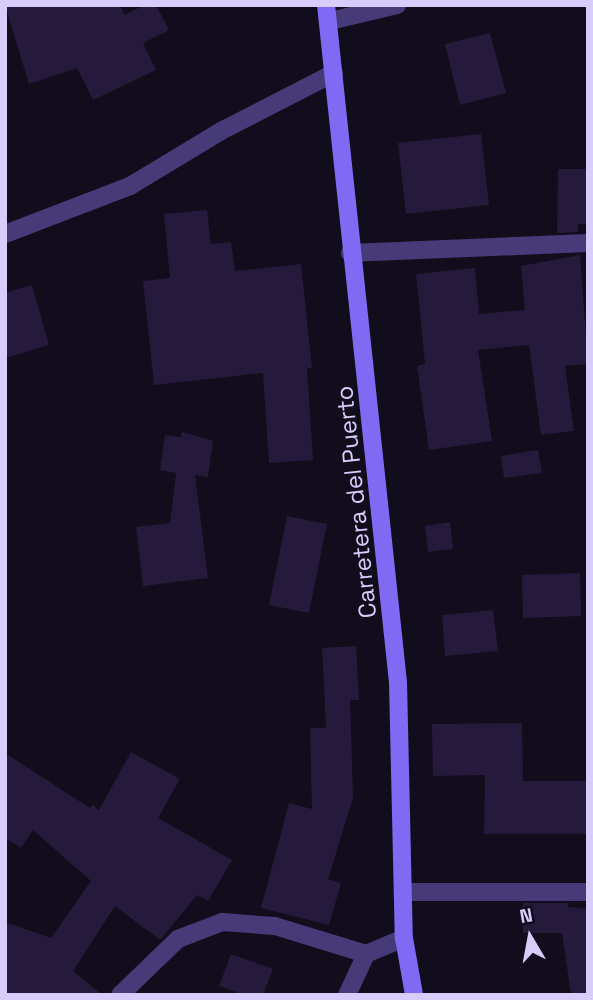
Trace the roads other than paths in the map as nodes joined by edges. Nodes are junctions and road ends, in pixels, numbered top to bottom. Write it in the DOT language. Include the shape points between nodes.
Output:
graph roads {
  1 [pos="397,5"];
  2 [pos="328,13"];
  3 [pos="334,73"];
  4 [pos="5,234"];
  5 [pos="588,243"];
  6 [pos="350,253"];
  7 [pos="403,891"];
  8 [pos="588,892"];
  9 [pos="404,939"];
  10 [pos="366,954"];
  11 [pos="120,995"];
  12 [pos="347,995"];
  13 [pos="414,995"];
  1 -- 2 [label="street"];
  2 -- 3 [label="main road, Carretera del Puerto"];
  3 -- 4 [label="street" via="221,131 130,186"];
  3 -- 6 [label="main road, Carretera del Puerto"];
  5 -- 6 [label="street"];
  6 -- 7 [label="main road, Carretera del Puerto" via="371,391 398,682"];
  7 -- 8 [label="street"];
  7 -- 9 [label="main road, Carretera del Puerto"];
  9 -- 10 [label="street"];
  9 -- 13 [label="main road, Carretera del Puerto"];
  10 -- 11 [label="street" via="275,926 222,922 178,939"];
  10 -- 12 [label="street"];
}
